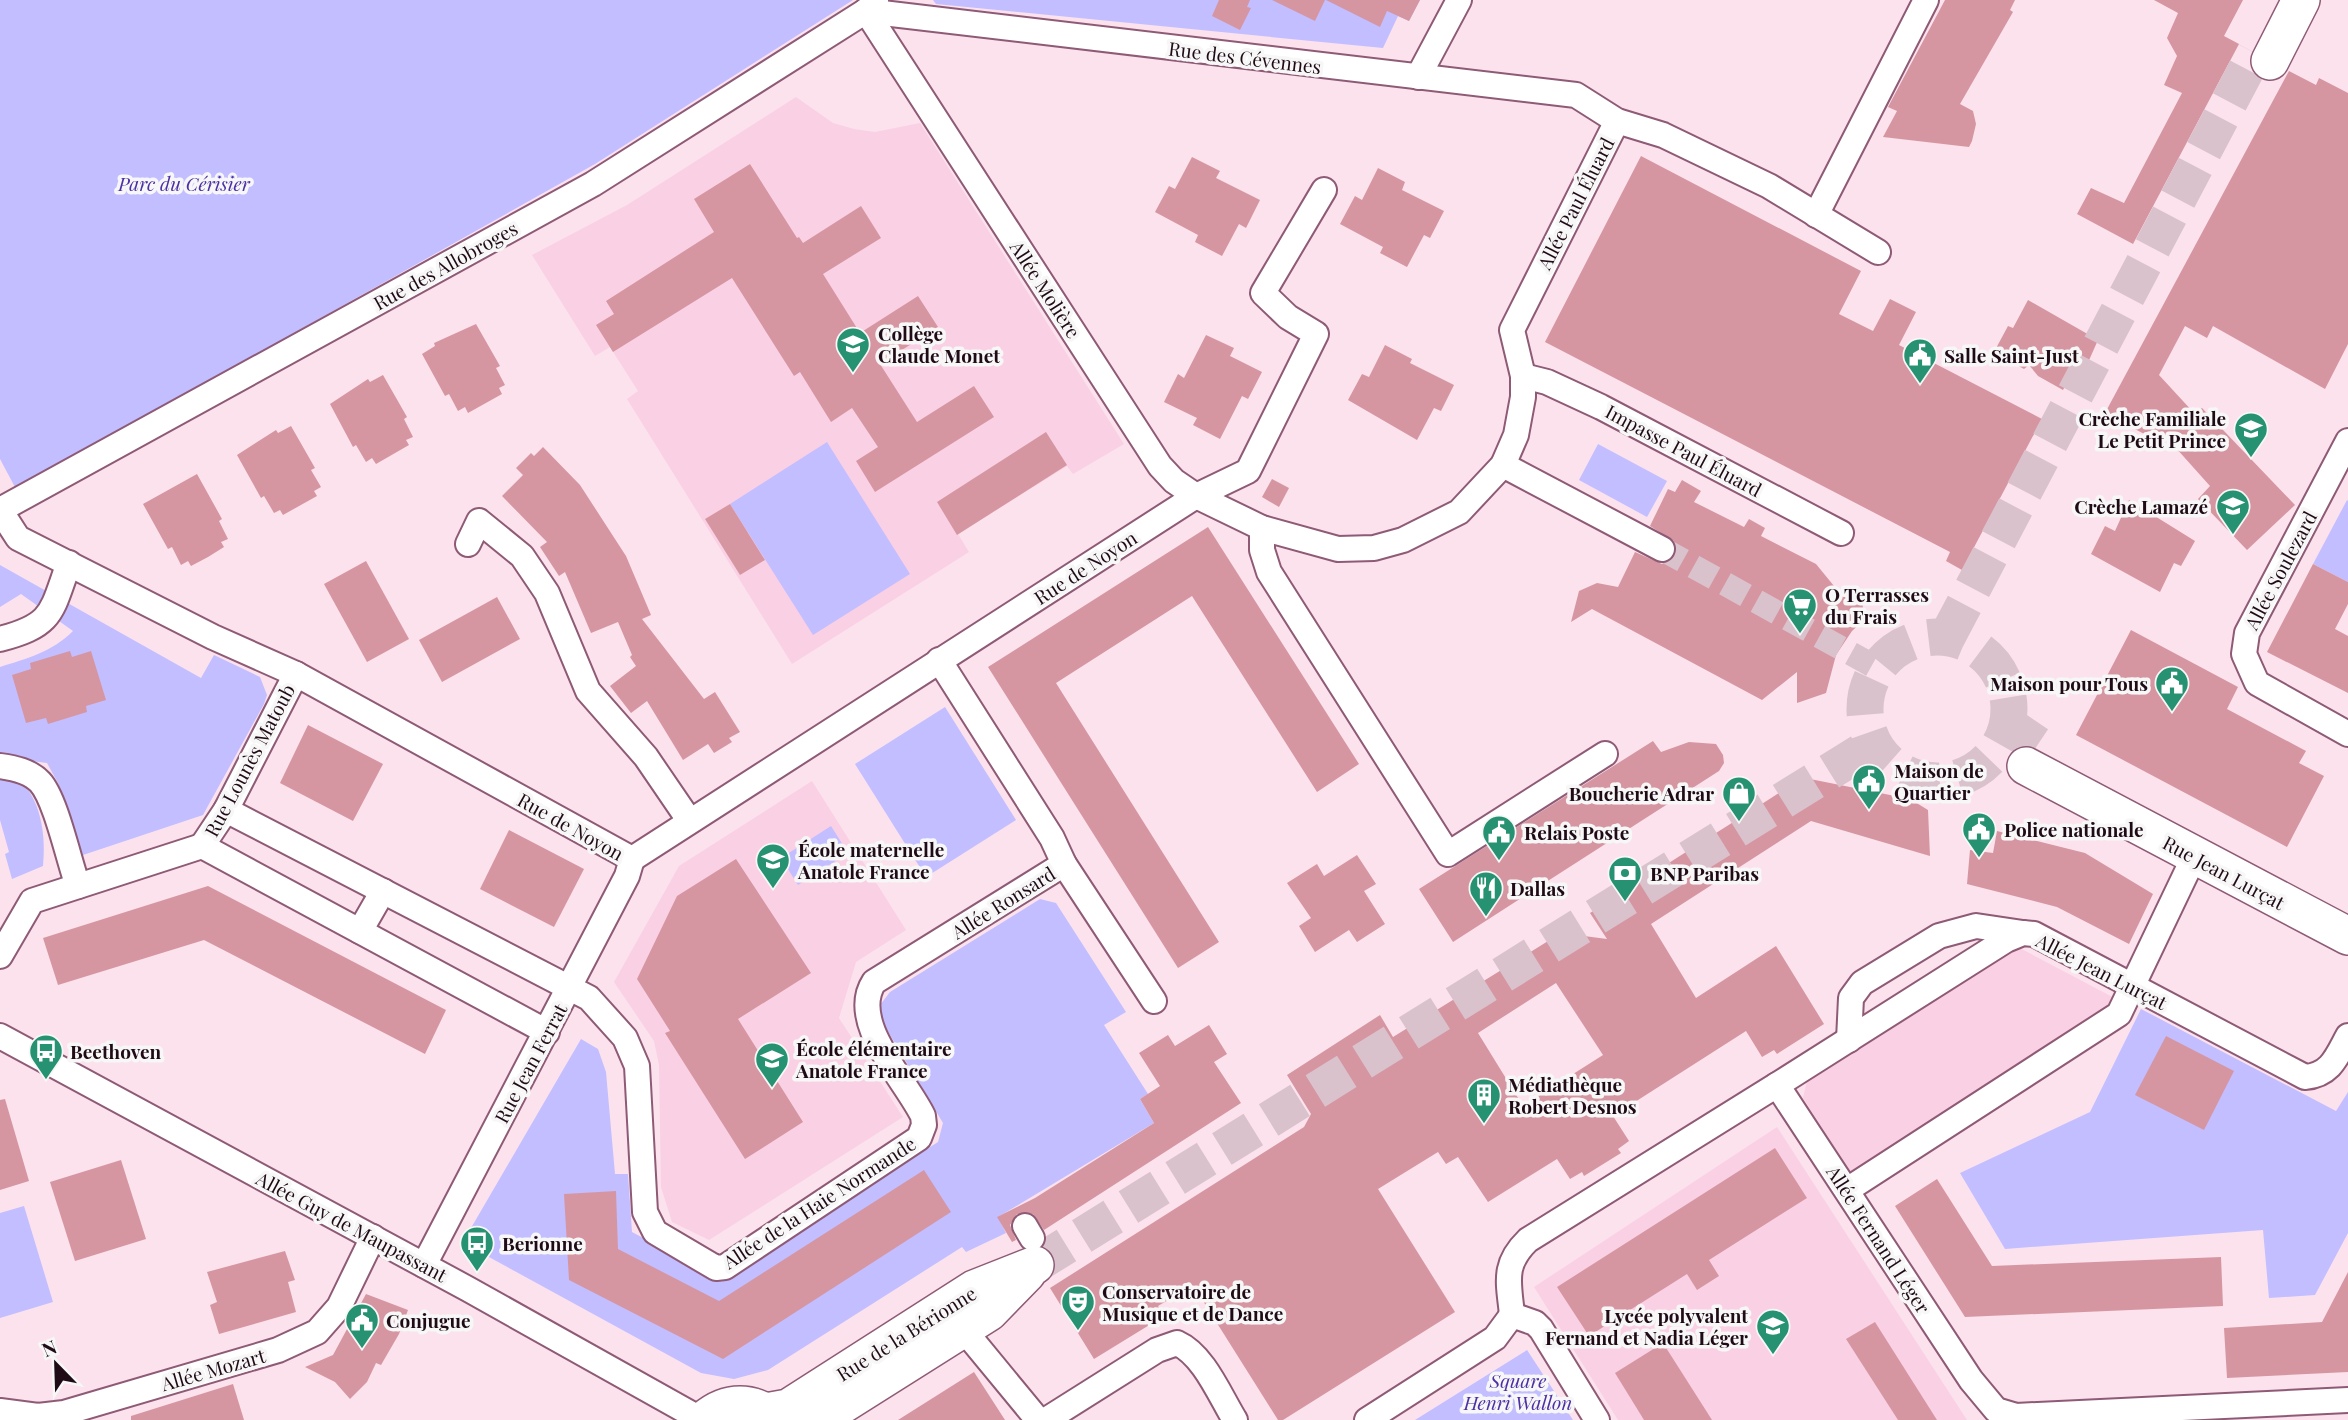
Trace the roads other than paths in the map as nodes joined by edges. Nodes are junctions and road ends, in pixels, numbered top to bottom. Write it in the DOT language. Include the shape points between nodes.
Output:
graph roads {
  1 [pos="1459,0"];
  2 [pos="1926,0"];
  3 [pos="2280,0"];
  4 [pos="2301,0"];
  5 [pos="872,6"];
  6 [pos="1418,77"];
  7 [pos="1617,121"];
  8 [pos="1324,190"];
  9 [pos="1816,215"];
  10 [pos="1878,252"];
  11 [pos="1522,376"];
  12 [pos="2348,441"];
  13 [pos="1503,465"];
  14 [pos="1196,496"];
  15 [pos="0,510"];
  16 [pos="1262,528"];
  17 [pos="1841,533"];
  18 [pos="468,544"];
  19 [pos="1662,549"];
  20 [pos="69,563"];
  21 [pos="0,639"];
  22 [pos="939,660"];
  23 [pos="296,674"];
  24 [pos="2348,734"];
  25 [pos="1605,754"];
  26 [pos="0,766"];
  27 [pos="226,810"];
  28 [pos="689,820"];
  29 [pos="202,846"];
  30 [pos="2194,857"];
  31 [pos="632,859"];
  32 [pos="1064,864"];
  33 [pos="78,886"];
  34 [pos="383,891"];
  35 [pos="2348,913"];
  36 [pos="360,931"];
  37 [pos="2023,933"];
  38 [pos="2348,936"];
  39 [pos="0,956"];
  40 [pos="570,987"];
  41 [pos="2134,987"];
  42 [pos="1154,1001"];
  43 [pos="547,1032"];
  44 [pos="0,1035"];
  45 [pos="2348,1036"];
  46 [pos="1849,1040"];
  47 [pos="1777,1085"];
  48 [pos="925,1125"];
  49 [pos="1847,1190"];
  50 [pos="373,1237"];
  51 [pos="424,1265"];
  52 [pos="1513,1315"];
  53 [pos="954,1318"];
  54 [pos="2348,1400"];
  55 [pos="0,1411"];
  56 [pos="771,1416"];
  57 [pos="703,1420"];
  58 [pos="818,1420"];
  59 [pos="1038,1420"];
  60 [pos="1046,1420"];
  61 [pos="1235,1420"];
  62 [pos="1367,1420"];
  63 [pos="1597,1420"];
  1 -- 6 [label="street"];
  2 -- 9 [label="street"];
  3 -- 4 [label="street" via="2263,57"];
  5 -- 6 [label="street, Rue des Cévennes"];
  5 -- 14 [label="street, Allée Molière" via="1160,466"];
  5 -- 15 [label="street, Rue des Allobroges" via="593,184"];
  6 -- 7 [label="street, Rue des Cévennes" via="1576,95"];
  7 -- 9 [label="street, Allée Paul Éluard" via="1663,135 1769,186"];
  7 -- 11 [label="street, Allée Paul Éluard" via="1512,330"];
  8 -- 14 [label="street, Rue de Noyon" via="1263,293 1288,317 1316,334 1248,471"];
  9 -- 10 [label="street, Allée Paul Éluard"];
  11 -- 13 [label="street, Allée Paul Éluard" via="1521,415"];
  11 -- 17 [label="street, Impasse Paul Éluard" via="1547,382 1601,407"];
  12 -- 24 [label="street, Allée Soulezard" via="2243,648 2257,683"];
  13 -- 16 [label="street, Allée Paul Éluard" via="1459,512 1413,536 1374,548 1338,549"];
  13 -- 19 [label="street"];
  14 -- 16 [label="street, Allée Molière"];
  14 -- 22 [label="street, Rue de Noyon"];
  15 -- 20 [label="street, Rue de Noyon" via="18,538"];
  16 -- 25 [label="street" via="1269,572 1448,854"];
  18 -- 28 [label="street" via="479,521 522,556 547,593 588,691 646,757"];
  20 -- 21 [label="street" via="51,611 30,631"];
  20 -- 23 [label="street, Rue de Noyon" via="212,637"];
  22 -- 28 [label="street, Rue de Noyon"];
  22 -- 32 [label="street, Allée Ronsard"];
  23 -- 27 [label="street, Rue Lounès Matoub"];
  23 -- 31 [label="street, Rue de Noyon"];
  26 -- 33 [label="street" via="28,772 41,782"];
  27 -- 29 [label="street, Rue Lounès Matoub"];
  27 -- 34 [label="street"];
  28 -- 31 [label="street, Rue de Noyon"];
  29 -- 33 [label="street"];
  29 -- 36 [label="street"];
  30 -- 35 [label="street, Rue Jean Lurçat" via="2033,756"];
  30 -- 38 [label="street, Rue Jean Lurçat"];
  30 -- 41 [label="street"];
  31 -- 40 [label="street, Rue Jean Ferrat"];
  32 -- 42 [label="street"];
  32 -- 48 [label="street, Allée Ronsard" via="868,990 866,1011 871,1028"];
  33 -- 39 [label="street" via="28,904"];
  34 -- 36 [label="street"];
  34 -- 40 [label="street"];
  36 -- 43 [label="street"];
  37 -- 41 [label="street, Allée Jean Lurçat" via="2035,934"];
  37 -- 46 [label="street, Allée Jean Lurçat"];
  37 -- 46 [label="street" via="1976,926 1939,936 1862,983 1851,998"];
  40 -- 43 [label="street, Rue Jean Ferrat"];
  40 -- 48 [label="street, Allée de la Haie Normande" via="611,1019 632,1051 637,1066 645,1212 655,1232 716,1268 725,1267 919,1138"];
  41 -- 45 [label="street, Allée Jean Lurçat" via="2305,1077 2331,1066"];
  41 -- 49 [label="street" via="2119,1014"];
  43 -- 51 [label="street, Rue Jean Ferrat"];
  44 -- 50 [label="street, Allée Guy de Maupassant"];
  46 -- 47 [label="street, Allée Jean Lurçat"];
  47 -- 49 [label="street, Allée Fernand Léger"];
  47 -- 52 [label="street" via="1528,1240 1508,1271"];
  49 -- 54 [label="street, Allée Fernand Léger" via="1986,1401 2005,1414"];
  50 -- 51 [label="street, Allée Guy de Maupassant"];
  50 -- 55 [label="street, Allée Mozart" via="339,1307 317,1332 278,1350 64,1413 38,1416"];
  51 -- 57 [label="street, Allée Guy de Maupassant"];
  52 -- 62 [label="street" via="1495,1338"];
  52 -- 63 [label="street" via="1541,1329"];
  53 -- 56 [label="street, Rue de la Bérionne"];
  53 -- 58 [label="street, Rue de la Bérionne"];
  53 -- 59 [label="street"];
  56 -- 57 [label="street" via="740,1404 726,1406"];
  60 -- 61 [label="street" via="1157,1350 1177,1343 1197,1360"];
}
